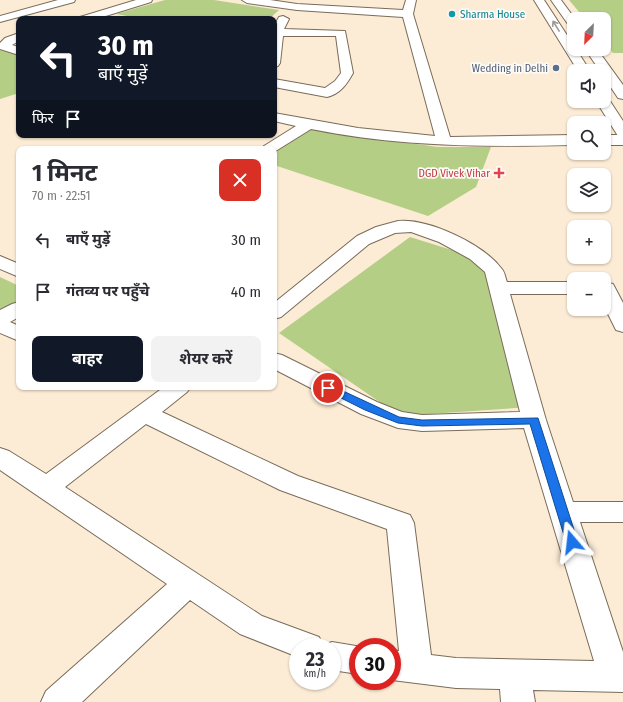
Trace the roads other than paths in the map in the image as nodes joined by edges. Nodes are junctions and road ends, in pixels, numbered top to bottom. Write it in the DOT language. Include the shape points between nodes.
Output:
graph roads {
  1 [pos="70,0"];
  2 [pos="147,0"];
  3 [pos="247,0"];
  4 [pos="411,0"];
  5 [pos="539,0"];
  6 [pos="556,0"];
  7 [pos="336,5"];
  8 [pos="297,7"];
  9 [pos="408,14"];
  10 [pos="99,15"];
  11 [pos="567,15"];
  12 [pos="20,16"];
  13 [pos="95,16"];
  14 [pos="104,16"];
  15 [pos="16,17"];
  16 [pos="0,19"];
  17 [pos="278,32"];
  18 [pos="16,38"];
  19 [pos="277,38"];
  20 [pos="16,50"];
  21 [pos="596,56"];
  22 [pos="580,64"];
  23 [pos="277,84"];
  24 [pos="623,95"];
  25 [pos="607,108"];
  26 [pos="277,118"];
  27 [pos="308,125"];
  28 [pos="623,133"];
  29 [pos="567,140"];
  30 [pos="611,140"];
  31 [pos="623,140"];
  32 [pos="444,141"];
  33 [pos="274,146"];
  34 [pos="0,262"];
  35 [pos="16,270"];
  36 [pos="498,288"];
  37 [pos="567,288"];
  38 [pos="611,299"];
  39 [pos="16,310"];
  40 [pos="277,311"];
  41 [pos="0,319"];
  42 [pos="0,325"];
  43 [pos="623,326"];
  44 [pos="16,333"];
  45 [pos="277,362"];
  46 [pos="175,390"];
  47 [pos="144,414"];
  48 [pos="534,420"];
  49 [pos="0,457"];
  50 [pos="46,488"];
  51 [pos="563,512"];
  52 [pos="623,512"];
  53 [pos="189,583"];
  54 [pos="289,640"];
  55 [pos="404,666"];
  56 [pos="619,677"];
  57 [pos="516,688"];
  58 [pos="58,702"];
  1 -- 12 [label="street"];
  2 -- 10 [label="street"];
  3 -- 8 [label="street"];
  4 -- 9 [label="street"];
  22 -- 5 [label="street, one-way"];
  6 -- 11 [label="street"];
  7 -- 8 [label="street"];
  7 -- 9 [label="street"];
  8 -- 17 [label="street" via="283,17"];
  9 -- 32 [label="street"];
  10 -- 13 [label="street"];
  10 -- 14 [label="street"];
  15 -- 16 [label="street"];
  17 -- 19 [label="street"];
  17 -- 23 [label="street" via="341,33 347,73 340,84 327,94"];
  18 -- 20 [label="street" via="4,46"];
  21 -- 24 [label="street"];
  25 -- 28 [label="street"];
  26 -- 27 [label="street"];
  27 -- 32 [label="street" via="376,136"];
  27 -- 33 [label="street"];
  29 -- 32 [label="street"];
  30 -- 31 [label="street"];
  34 -- 35 [label="street"];
  36 -- 37 [label="street"];
  36 -- 40 [label="street" via="494,271 472,251 419,228 405,225 378,232 364,240"];
  36 -- 48 [label="street"];
  38 -- 43 [label="street"];
  39 -- 41 [label="street"];
  42 -- 44 [label="street"];
  45 -- 48 [label="street" via="398,420 422,423"];
  46 -- 47 [label="street"];
  47 -- 50 [label="street"];
  47 -- 55 [label="street" via="289,483 400,523"];
  48 -- 51 [label="street"];
  49 -- 50 [label="street"];
  50 -- 53 [label="street"];
  51 -- 52 [label="street"];
  51 -- 56 [label="street"];
  53 -- 54 [label="street" via="251,625"];
  53 -- 58 [label="street"];
  55 -- 57 [label="street" via="456,673"];
  56 -- 57 [label="street"];
}
